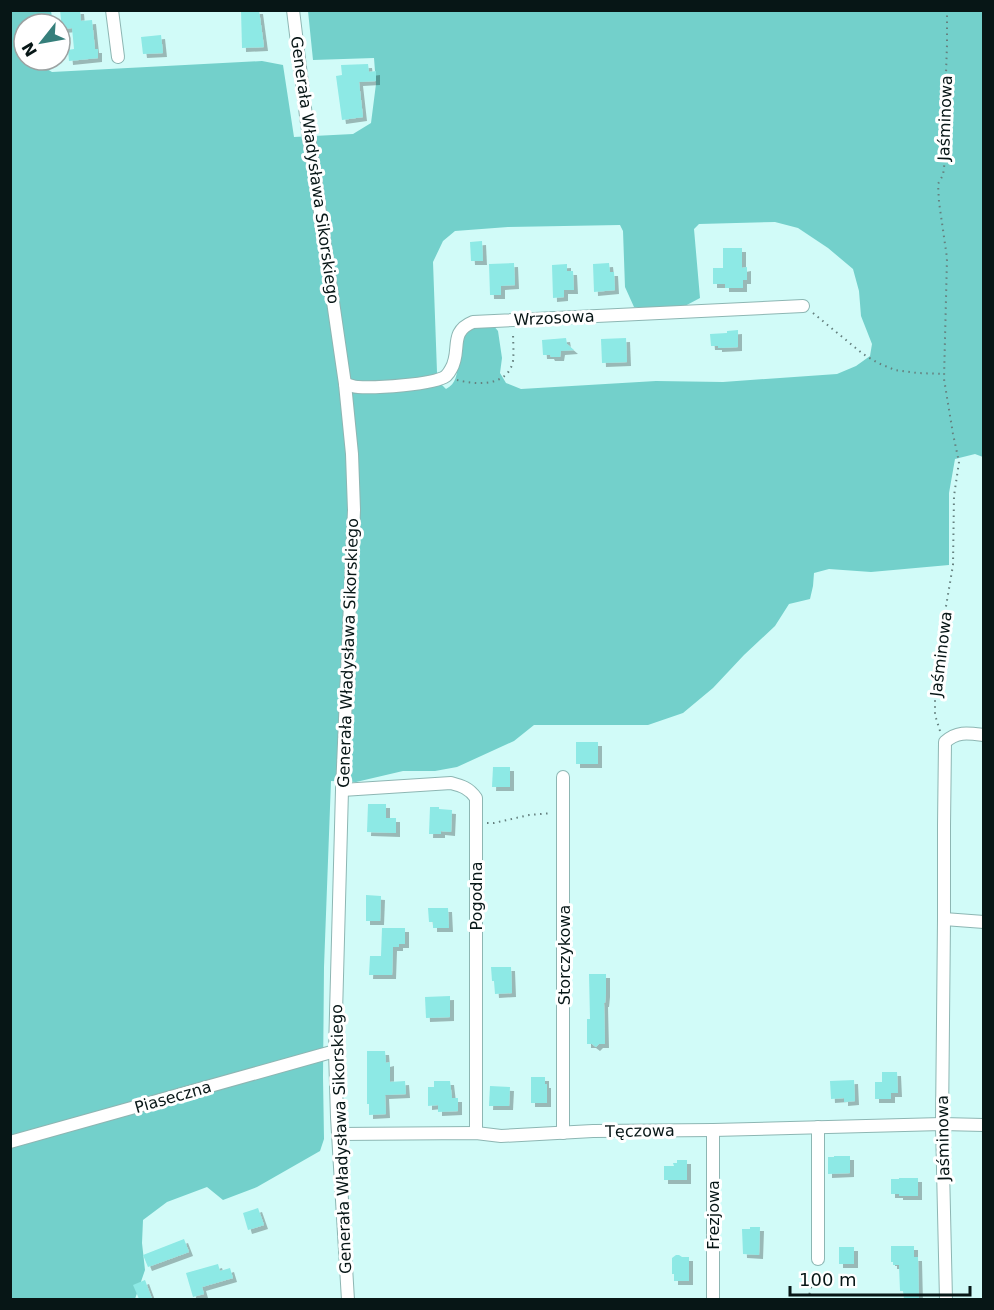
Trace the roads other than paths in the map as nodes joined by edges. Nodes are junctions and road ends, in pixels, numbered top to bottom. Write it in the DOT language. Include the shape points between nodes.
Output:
graph roads {
  1 [pos="112,10"];
  2 [pos="293,10"];
  3 [pos="118,57"];
  4 [pos="803,306"];
  5 [pos="345,384"];
  6 [pos="984,735"];
  7 [pos="563,777"];
  8 [pos="342,790"];
  9 [pos="945,919"];
  10 [pos="984,922"];
  11 [pos="335,1051"];
  12 [pos="942,1124"];
  13 [pos="984,1125"];
  14 [pos="818,1127"];
  15 [pos="713,1130"];
  16 [pos="476,1133"];
  17 [pos="563,1133"];
  18 [pos="338,1134"];
  19 [pos="10,1142"];
  20 [pos="818,1259"];
  21 [pos="348,1299"];
  22 [pos="713,1299"];
  23 [pos="946,1299"];
  1 -- 3 [label="street"];
  2 -- 5 [label="street, Generała Władysława Sikorskiego"];
  4 -- 5 [label="street, Wrzosowa" via="473,322 458,334 453,367 446,376 434,381 377,387"];
  5 -- 8 [label="street, Generała Władysława Sikorskiego" via="354,510"];
  6 -- 9 [label="street, Jaśminowa" via="960,732 945,742"];
  7 -- 17 [label="street, Storczykowa"];
  8 -- 11 [label="street, Generała Władysława Sikorskiego"];
  8 -- 16 [label="street, Pogodna" via="451,783 463,786 476,798"];
  9 -- 10 [label="street"];
  9 -- 12 [label="street, Jaśminowa"];
  11 -- 18 [label="street, Generała Władysława Sikorskiego"];
  11 -- 19 [label="street, Piaseczna"];
  12 -- 13 [label="street, Tęczowa"];
  12 -- 14 [label="street, Tęczowa"];
  12 -- 23 [label="street, Jaśminowa"];
  14 -- 15 [label="street, Tęczowa"];
  14 -- 20 [label="street"];
  15 -- 17 [label="street, Tęczowa"];
  15 -- 22 [label="street, Frezjowa"];
  16 -- 17 [label="street, Tęczowa"];
  16 -- 18 [label="street, Tęczowa"];
  18 -- 21 [label="street, Generała Władysława Sikorskiego"];
}
